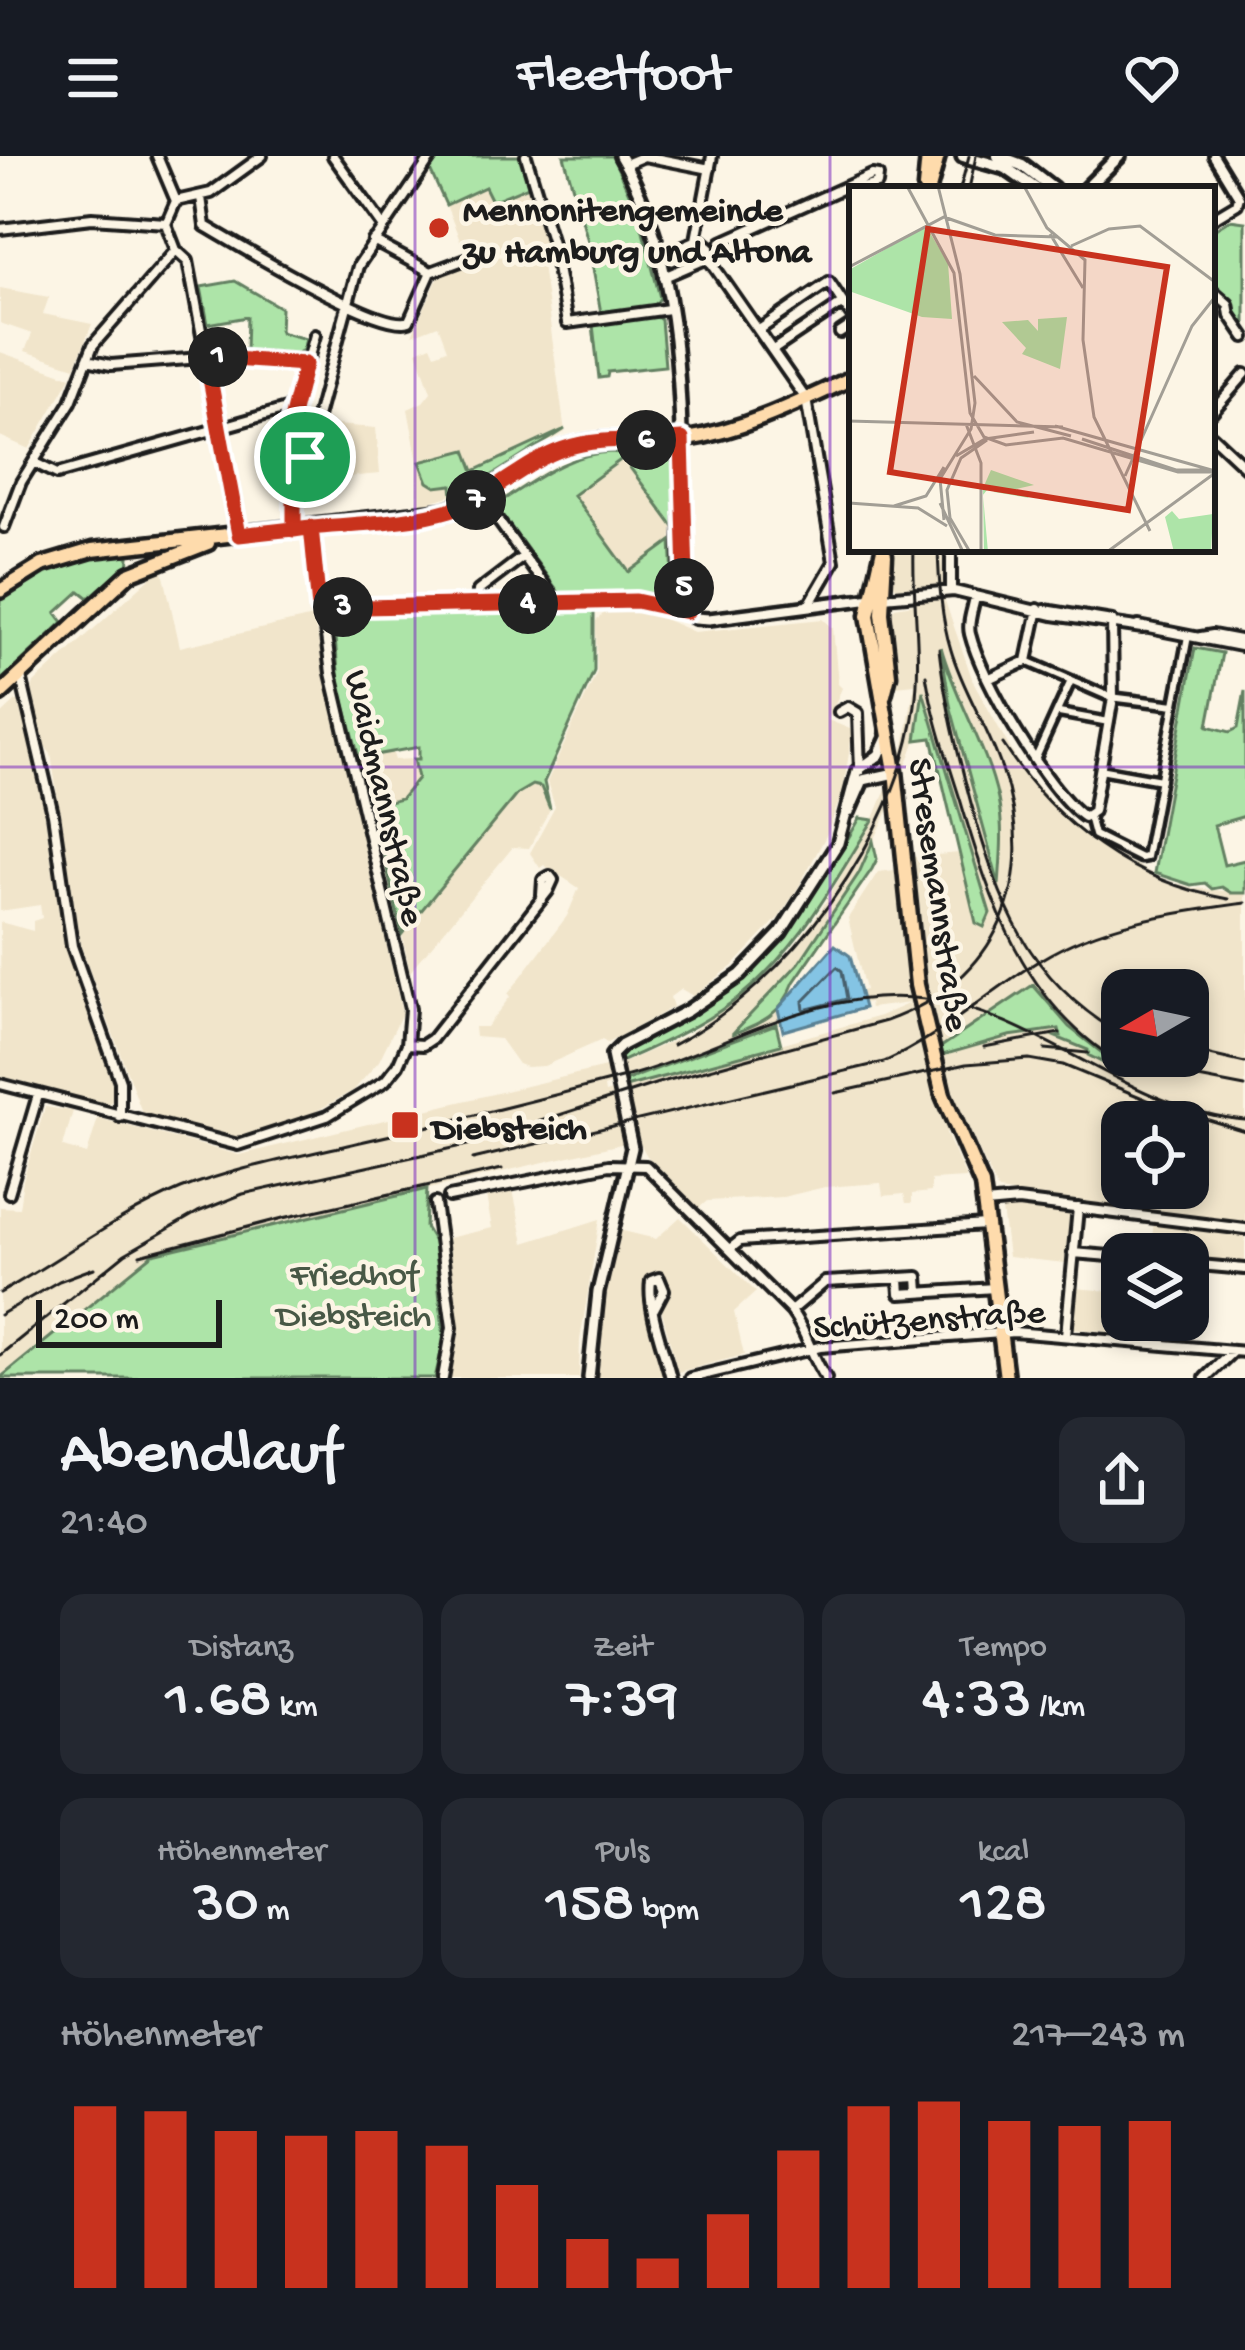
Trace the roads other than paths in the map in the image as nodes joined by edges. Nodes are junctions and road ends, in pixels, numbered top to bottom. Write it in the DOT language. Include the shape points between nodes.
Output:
graph roads {
  1 [pos="157,156"];
  2 [pos="262,156"];
  3 [pos="333,156"];
  4 [pos="432,156"];
  5 [pos="526,156"];
  6 [pos="712,156"];
  7 [pos="928,156"];
  8 [pos="938,156"];
  9 [pos="963,156"];
  10 [pos="998,156"];
  11 [pos="1119,156"];
  12 [pos="1214,156"];
  13 [pos="623,160"];
  14 [pos="1024,161"];
  15 [pos="710,169"];
  16 [pos="1096,178"];
  17 [pos="927,186"];
  18 [pos="928,186"];
  19 [pos="1031,186"];
  20 [pos="1050,186"];
  21 [pos="1079,186"];
  22 [pos="1089,186"];
  23 [pos="849,192"];
  24 [pos="201,197"];
  25 [pos="176,201"];
  26 [pos="1215,217"];
  27 [pos="166,224"];
  28 [pos="383,226"];
  29 [pos="0,230"];
  30 [pos="696,240"];
  31 [pos="373,241"];
  32 [pos="710,247"];
  33 [pos="180,252"];
  34 [pos="658,257"];
  35 [pos="708,258"];
  36 [pos="466,259"];
  37 [pos="431,272"];
  38 [pos="663,278"];
  39 [pos="1215,293"];
  40 [pos="843,303"];
  41 [pos="347,304"];
  42 [pos="669,309"];
  43 [pos="849,314"];
  44 [pos="849,323"];
  45 [pos="759,329"];
  46 [pos="840,333"];
  47 [pos="315,335"];
  48 [pos="1245,337"];
  49 [pos="773,350"];
  50 [pos="206,357"];
  51 [pos="87,360"];
  52 [pos="305,364"];
  53 [pos="1245,374"];
  54 [pos="849,379"];
  55 [pos="806,399"];
  56 [pos="293,407"];
  57 [pos="1215,409"];
  58 [pos="220,428"];
  59 [pos="682,439"];
  60 [pos="1215,439"];
  61 [pos="305,457"];
  62 [pos="35,463"];
  63 [pos="1245,467"];
  64 [pos="482,497"];
  65 [pos="4,526"];
  66 [pos="311,527"];
  67 [pos="294,530"];
  68 [pos="236,535"];
  69 [pos="122,546"];
  70 [pos="951,552"];
  71 [pos="524,556"];
  72 [pos="129,574"];
  73 [pos="821,589"];
  74 [pos="0,591"];
  75 [pos="950,591"];
  76 [pos="876,597"];
  77 [pos="975,597"];
  78 [pos="842,602"];
  79 [pos="553,603"];
  80 [pos="477,605"];
  81 [pos="319,608"];
  82 [pos="803,609"];
  83 [pos="1041,610"];
  84 [pos="687,612"];
  85 [pos="1111,623"];
  86 [pos="1188,636"];
  87 [pos="1245,644"];
  88 [pos="1027,661"];
  89 [pos="21,674"];
  90 [pos="990,678"];
  91 [pos="1070,683"];
  92 [pos="0,694"];
  93 [pos="1113,698"];
  94 [pos="1175,705"];
  95 [pos="839,712"];
  96 [pos="1058,713"];
  97 [pos="1109,722"];
  98 [pos="890,732"];
  99 [pos="861,744"];
  100 [pos="874,758"];
  101 [pos="1034,761"];
  102 [pos="1100,769"];
  103 [pos="895,772"];
  104 [pos="861,775"];
  105 [pos="1161,780"];
  106 [pos="1089,816"];
  107 [pos="542,895"];
  108 [pos="407,1044"];
  109 [pos="0,1084"];
  110 [pos="38,1095"];
  111 [pos="120,1117"];
  112 [pos="630,1163"];
  113 [pos="9,1193"];
  114 [pos="449,1196"];
  115 [pos="435,1203"];
  116 [pos="985,1204"];
  117 [pos="1078,1208"];
  118 [pos="988,1225"];
  119 [pos="1245,1229"];
  120 [pos="730,1247"];
  121 [pos="1073,1253"];
  122 [pos="1101,1255"];
  123 [pos="1209,1266"];
  124 [pos="1245,1269"];
  125 [pos="899,1279"];
  126 [pos="996,1288"];
  127 [pos="919,1292"];
  128 [pos="654,1309"];
  129 [pos="791,1311"];
  130 [pos="1002,1332"];
  131 [pos="1066,1335"];
  132 [pos="812,1349"];
  133 [pos="1233,1351"];
  134 [pos="1245,1352"];
  135 [pos="443,1378"];
  136 [pos="589,1378"];
  137 [pos="671,1378"];
  138 [pos="690,1378"];
  139 [pos="826,1378"];
  140 [pos="1006,1378"];
  141 [pos="1205,1378"];
  1 -- 25 [label="street"];
  2 -- 24 [label="street"];
  3 -- 28 [label="street"];
  4 -- 28 [label="street"];
  5 -- 42 [label="street" via="567,322"];
  6 -- 15 [label="street"];
  7 -- 17 [label="main road"];
  8 -- 18 [label="main road"];
  9 -- 19 [label="main road" via="1006,168"];
  10 -- 14 [label="main road"];
  11 -- 16 [label="main road"];
  12 -- 26 [label="street" via="1239,199"];
  13 -- 15 [label="street" via="644,156"];
  13 -- 34 [label="street"];
  14 -- 20 [label="main road"];
  15 -- 30 [label="street"];
  16 -- 21 [label="main road"];
  16 -- 22 [label="main road"];
  23 -- 32 [label="street"];
  24 -- 25 [label="street"];
  24 -- 41 [label="street" via="205,226"];
  25 -- 27 [label="street"];
  27 -- 29 [label="street" via="92,218"];
  27 -- 33 [label="street"];
  28 -- 31 [label="street"];
  30 -- 32 [label="street"];
  30 -- 34 [label="street"];
  31 -- 37 [label="street"];
  31 -- 41 [label="street"];
  32 -- 35 [label="street"];
  33 -- 50 [label="street"];
  33 -- 51 [label="street" via="104,330"];
  34 -- 38 [label="street"];
  35 -- 38 [label="street"];
  35 -- 45 [label="street"];
  36 -- 37 [label="street"];
  37 -- 41 [label="street" via="404,324"];
  38 -- 42 [label="street"];
  39 -- 48 [label="street"];
  40 -- 43 [label="street"];
  40 -- 45 [label="street" via="829,282"];
  40 -- 49 [label="street"];
  41 -- 61 [label="street"];
  42 -- 59 [label="street"];
  44 -- 46 [label="street"];
  45 -- 49 [label="street"];
  47 -- 52 [label="street"];
  49 -- 55 [label="street"];
  50 -- 51 [label="street"];
  50 -- 52 [label="street"];
  50 -- 58 [label="street"];
  51 -- 62 [label="street"];
  52 -- 56 [label="street"];
  53 -- 57 [label="street"];
  54 -- 55 [label="main road"];
  55 -- 59 [label="main road"];
  55 -- 73 [label="street" via="834,562"];
  56 -- 58 [label="street"];
  56 -- 61 [label="street"];
  58 -- 62 [label="street" via="58,474"];
  58 -- 68 [label="street"];
  59 -- 64 [label="main road" via="563,448"];
  59 -- 84 [label="street"];
  60 -- 63 [label="street"];
  61 -- 67 [label="street"];
  62 -- 65 [label="street"];
  64 -- 66 [label="main road" via="430,515"];
  64 -- 71 [label="street"];
  66 -- 67 [label="main road"];
  66 -- 81 [label="street, Waidmannstraße"];
  67 -- 68 [label="main road"];
  68 -- 69 [label="main road"];
  68 -- 72 [label="main road"];
  69 -- 72 [label="main road" via="134,558"];
  69 -- 74 [label="main road" via="51,561"];
  70 -- 75 [label="street"];
  71 -- 79 [label="street"];
  71 -- 80 [label="street" via="478,591"];
  72 -- 89 [label="main road"];
  73 -- 78 [label="street"];
  73 -- 82 [label="street"];
  75 -- 76 [label="street"];
  75 -- 77 [label="street"];
  76 -- 78 [label="street"];
  76 -- 98 [label="main road, Stresemannstraße"];
  77 -- 83 [label="street"];
  77 -- 90 [label="street" via="970,632"];
  78 -- 82 [label="street"];
  79 -- 80 [label="street"];
  79 -- 84 [label="street" via="636,601"];
  80 -- 81 [label="street"];
  81 -- 108 [label="street, Waidmannstraße" via="409,1003"];
  82 -- 84 [label="street" via="709,619"];
  83 -- 85 [label="street"];
  83 -- 88 [label="street"];
  85 -- 86 [label="street"];
  85 -- 93 [label="street"];
  86 -- 87 [label="street"];
  86 -- 94 [label="street"];
  88 -- 90 [label="street"];
  88 -- 91 [label="street"];
  89 -- 92 [label="main road"];
  89 -- 111 [label="street" via="72,946 122,1088"];
  90 -- 101 [label="street"];
  91 -- 93 [label="street"];
  91 -- 96 [label="street"];
  93 -- 94 [label="street"];
  93 -- 97 [label="street"];
  94 -- 105 [label="street"];
  95 -- 99 [label="street" via="856,710"];
  96 -- 97 [label="street"];
  96 -- 101 [label="street"];
  97 -- 102 [label="street"];
  98 -- 100 [label="street"];
  98 -- 103 [label="main road, Stresemannstraße"];
  99 -- 100 [label="street"];
  99 -- 104 [label="street"];
  100 -- 104 [label="street"];
  101 -- 106 [label="street"];
  102 -- 105 [label="street"];
  102 -- 106 [label="street"];
  103 -- 104 [label="street"];
  103 -- 116 [label="main road, Stresemannstraße" via="919,998 943,1095"];
  104 -- 112 [label="street" via="830,860 793,918 740,974 614,1052"];
  105 -- 106 [label="street" via="1144,858 1094,835"];
  107 -- 108 [label="street" via="432,1039"];
  108 -- 111 [label="street, Waidmannstraße" via="391,1075 327,1116 238,1145"];
  109 -- 110 [label="street"];
  110 -- 111 [label="street"];
  110 -- 113 [label="street"];
  112 -- 114 [label="street"];
  112 -- 120 [label="street" via="652,1170"];
  112 -- 136 [label="street" via="598,1292"];
  115 -- 135 [label="street" via="452,1327"];
  116 -- 117 [label="street"];
  116 -- 118 [label="main road, Stresemannstraße"];
  117 -- 119 [label="street"];
  117 -- 121 [label="street"];
  118 -- 120 [label="street"];
  118 -- 126 [label="main road, Stresemannstraße"];
  120 -- 129 [label="street"];
  121 -- 122 [label="street"];
  121 -- 131 [label="street"];
  123 -- 124 [label="street"];
  125 -- 127 [label="street" via="900,1294"];
  125 -- 127 [label="street" via="918,1277"];
  125 -- 129 [label="street" via="825,1282"];
  126 -- 127 [label="street"];
  126 -- 130 [label="main road, Stresemannstraße"];
  128 -- 137 [label="street"];
  129 -- 132 [label="street"];
  130 -- 131 [label="street, Schützenstraße"];
  130 -- 132 [label="street, Schützenstraße"];
  130 -- 140 [label="main road, Stresemannstraße"];
  131 -- 133 [label="street, Schützenstraße"];
  132 -- 138 [label="street, Schützenstraße"];
  132 -- 139 [label="street"];
  133 -- 134 [label="street, Schützenstraße"];
  133 -- 141 [label="street"];
}
